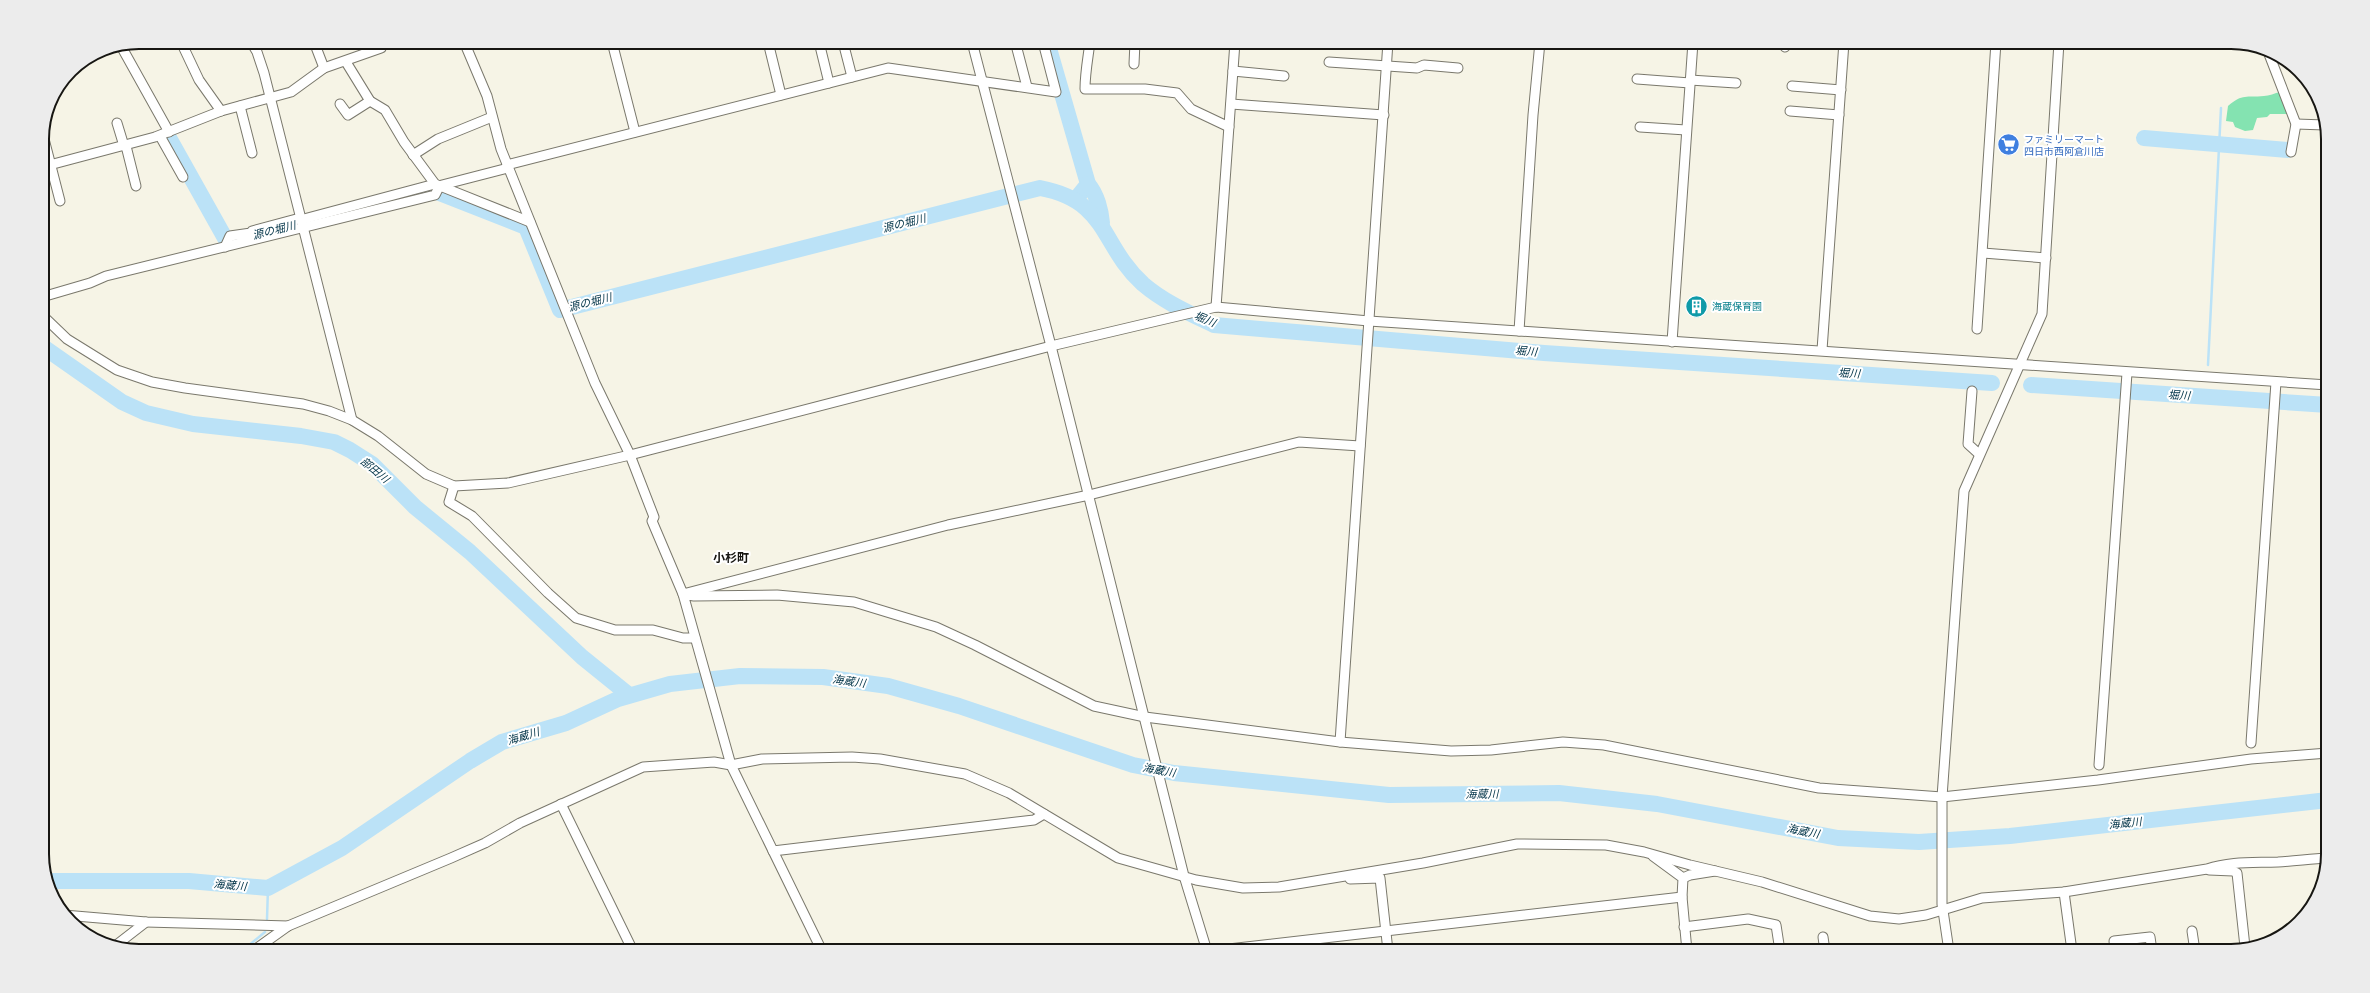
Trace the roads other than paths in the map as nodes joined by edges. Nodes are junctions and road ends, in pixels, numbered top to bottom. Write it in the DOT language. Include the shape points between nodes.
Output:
graph roads {
  1 [pos="184,49"];
  2 [pos="255,49"];
  3 [pos="317,49"];
  4 [pos="378,49"];
  5 [pos="468,49"];
  6 [pos="614,49"];
  7 [pos="770,49"];
  8 [pos="821,49"];
  9 [pos="845,49"];
  10 [pos="974,49"];
  11 [pos="1017,49"];
  12 [pos="1045,49"];
  13 [pos="1089,49"];
  14 [pos="1135,49"];
  15 [pos="1235,49"];
  16 [pos="1388,49"];
  17 [pos="1539,49"];
  18 [pos="1692,49"];
  19 [pos="1844,49"];
  20 [pos="1996,49"];
  21 [pos="2059,49"];
  22 [pos="124,51"];
  23 [pos="2274,60"];
  24 [pos="346,62"];
  25 [pos="1329,62"];
  26 [pos="1134,64"];
  27 [pos="1387,66"];
  28 [pos="324,68"];
  29 [pos="1458,68"];
  30 [pos="1233,71"];
  31 [pos="1284,76"];
  32 [pos="852,77"];
  33 [pos="1637,79"];
  34 [pos="982,81"];
  35 [pos="1690,82"];
  36 [pos="829,83"];
  37 [pos="1736,83"];
  38 [pos="1792,86"];
  39 [pos="1027,87"];
  40 [pos="1841,90"];
  41 [pos="781,95"];
  42 [pos="269,98"];
  43 [pos="370,101"];
  44 [pos="340,104"];
  45 [pos="1230,104"];
  46 [pos="240,106"];
  47 [pos="1790,111"];
  48 [pos="221,112"];
  49 [pos="1384,115"];
  50 [pos="1839,115"];
  51 [pos="492,117"];
  52 [pos="117,123"];
  53 [pos="2296,124"];
  54 [pos="2320,125"];
  55 [pos="1640,127"];
  56 [pos="1229,128"];
  57 [pos="1686,130"];
  58 [pos="169,132"];
  59 [pos="635,132"];
  60 [pos="160,136"];
  61 [pos="125,146"];
  62 [pos="2292,152"];
  63 [pos="252,154"];
  64 [pos="413,155"];
  65 [pos="49,165"];
  66 [pos="508,166"];
  67 [pos="49,174"];
  68 [pos="184,177"];
  69 [pos="136,186"];
  70 [pos="437,188"];
  71 [pos="60,201"];
  72 [pos="530,222"];
  73 [pos="301,223"];
  74 [pos="225,246"];
  75 [pos="1983,253"];
  76 [pos="2046,258"];
  77 [pos="49,294"];
  78 [pos="1216,307"];
  79 [pos="49,322"];
  80 [pos="1369,323"];
  81 [pos="1977,330"];
  82 [pos="1519,331"];
  83 [pos="1672,342"];
  84 [pos="1051,346"];
  85 [pos="1822,350"];
  86 [pos="2020,364"];
  87 [pos="2127,376"];
  88 [pos="2321,385"];
  89 [pos="2276,386"];
  90 [pos="1972,391"];
  91 [pos="352,420"];
  92 [pos="1360,446"];
  93 [pos="1979,454"];
  94 [pos="630,455"];
  95 [pos="454,486"];
  96 [pos="1089,495"];
  97 [pos="683,594"];
  98 [pos="695,640"];
  99 [pos="1145,716"];
  100 [pos="1340,742"];
  101 [pos="2251,743"];
  102 [pos="2321,754"];
  103 [pos="731,765"];
  104 [pos="2099,765"];
  105 [pos="1942,797"];
  106 [pos="561,804"];
  107 [pos="1044,814"];
  108 [pos="773,851"];
  109 [pos="1649,853"];
  110 [pos="2321,859"];
  111 [pos="2207,869"];
  112 [pos="1718,871"];
  113 [pos="1184,876"];
  114 [pos="1683,878"];
  115 [pos="1327,879"];
  116 [pos="2064,892"];
  117 [pos="1682,897"];
  118 [pos="1942,907"];
  119 [pos="73,916"];
  120 [pos="146,922"];
  121 [pos="288,926"];
  122 [pos="1684,927"];
  123 [pos="1386,931"];
  124 [pos="2192,931"];
  125 [pos="1823,937"];
  126 [pos="120,942"];
  127 [pos="2245,943"];
  128 [pos="262,944"];
  129 [pos="631,944"];
  130 [pos="819,944"];
  131 [pos="1205,944"];
  132 [pos="1272,944"];
  133 [pos="1387,944"];
  134 [pos="1686,944"];
  135 [pos="1779,944"];
  136 [pos="1824,944"];
  137 [pos="1948,944"];
  138 [pos="2071,944"];
  139 [pos="2114,944"];
  140 [pos="2151,944"];
  141 [pos="2194,944"];
  1 -- 48 [label="street" via="199,80"];
  2 -- 42 [label="street"];
  3 -- 28 [label="street"];
  4 -- 24 [label="street"];
  5 -- 51 [label="street" via="487,96"];
  6 -- 59 [label="street"];
  7 -- 41 [label="street"];
  8 -- 36 [label="street"];
  9 -- 32 [label="street"];
  10 -- 34 [label="street"];
  11 -- 39 [label="street"];
  12 -- 39 [label="street" via="1056,92"];
  13 -- 56 [label="street" via="1085,89 1144,89 1177,93 1191,109"];
  14 -- 26 [label="street"];
  15 -- 30 [label="street"];
  16 -- 27 [label="street"];
  17 -- 82 [label="street"];
  18 -- 35 [label="street"];
  19 -- 40 [label="street"];
  20 -- 75 [label="street"];
  21 -- 76 [label="street"];
  22 -- 58 [label="street"];
  23 -- 53 [label="street"];
  24 -- 28 [label="street"];
  24 -- 43 [label="street"];
  25 -- 27 [label="street"];
  27 -- 29 [label="street" via="1416,68 1424,65"];
  27 -- 49 [label="street"];
  28 -- 42 [label="street" via="291,92"];
  30 -- 31 [label="street"];
  30 -- 45 [label="street"];
  32 -- 34 [label="street" via="896,68"];
  32 -- 36 [label="street"];
  33 -- 35 [label="street"];
  34 -- 39 [label="street"];
  34 -- 84 [label="street"];
  35 -- 37 [label="street"];
  35 -- 57 [label="street"];
  36 -- 41 [label="street"];
  38 -- 40 [label="street"];
  40 -- 50 [label="street"];
  41 -- 59 [label="street"];
  42 -- 46 [label="street"];
  42 -- 73 [label="street"];
  43 -- 44 [label="street" via="348,115"];
  43 -- 64 [label="street" via="385,110"];
  45 -- 49 [label="street"];
  45 -- 56 [label="street"];
  46 -- 48 [label="street"];
  46 -- 63 [label="street"];
  47 -- 50 [label="street"];
  48 -- 58 [label="street"];
  49 -- 80 [label="street"];
  50 -- 85 [label="street"];
  51 -- 64 [label="street" via="438,139"];
  51 -- 66 [label="street"];
  52 -- 61 [label="street"];
  53 -- 54 [label="street"];
  53 -- 62 [label="street"];
  55 -- 57 [label="street"];
  56 -- 78 [label="street"];
  57 -- 83 [label="street"];
  58 -- 60 [label="street"];
  59 -- 66 [label="street"];
  60 -- 61 [label="street"];
  60 -- 68 [label="street"];
  61 -- 65 [label="street"];
  61 -- 69 [label="street"];
  64 -- 70 [label="street"];
  66 -- 70 [label="street"];
  66 -- 72 [label="street"];
  67 -- 71 [label="street"];
  70 -- 72 [label="street"];
  70 -- 73 [label="street"];
  72 -- 94 [label="street" via="595,383"];
  73 -- 74 [label="street"];
  73 -- 74 [label="street" via="230,236"];
  73 -- 91 [label="street"];
  74 -- 77 [label="street" via="106,276"];
  75 -- 76 [label="street"];
  75 -- 81 [label="street"];
  76 -- 86 [label="street" via="2042,314"];
  78 -- 80 [label="street"];
  78 -- 84 [label="street"];
  79 -- 91 [label="street" via="81,349 128,375 185,388 303,404"];
  80 -- 82 [label="street"];
  80 -- 92 [label="street"];
  82 -- 83 [label="street"];
  83 -- 85 [label="street"];
  84 -- 94 [label="street"];
  84 -- 96 [label="street"];
  85 -- 86 [label="street"];
  86 -- 87 [label="street"];
  86 -- 93 [label="street"];
  87 -- 89 [label="street"];
  87 -- 104 [label="street"];
  88 -- 89 [label="street"];
  89 -- 101 [label="street"];
  90 -- 93 [label="street" via="1968,444"];
  91 -- 95 [label="street" via="378,436 426,474"];
  92 -- 96 [label="street" via="1299,442"];
  92 -- 100 [label="street"];
  93 -- 105 [label="street" via="1964,491"];
  94 -- 95 [label="street" via="508,483"];
  94 -- 97 [label="street" via="654,517 652,521"];
  95 -- 98 [label="street" via="449,502 472,516 576,618 616,630 652,630"];
  96 -- 97 [label="street" via="948,525"];
  96 -- 99 [label="street"];
  97 -- 98 [label="street"];
  97 -- 99 [label="street" via="777,594 854,602 936,627 981,647 1094,706"];
  98 -- 103 [label="street"];
  99 -- 100 [label="street"];
  99 -- 113 [label="street"];
  100 -- 105 [label="street" via="1451,751 1491,750 1563,742 1604,745 1820,788"];
  102 -- 105 [label="street" via="2251,759 2098,780"];
  103 -- 106 [label="street" via="714,762 643,767"];
  103 -- 107 [label="street" via="762,759 852,757 932,767 965,774 993,785"];
  103 -- 108 [label="street"];
  105 -- 118 [label="street"];
  106 -- 121 [label="street" via="451,858"];
  106 -- 129 [label="street"];
  107 -- 108 [label="street" via="1034,820"];
  107 -- 113 [label="street" via="1118,858"];
  108 -- 130 [label="street"];
  109 -- 112 [label="street"];
  109 -- 114 [label="street"];
  109 -- 115 [label="street" via="1606,845 1517,844"];
  110 -- 111 [label="street" via="2277,862 2241,861"];
  111 -- 116 [label="street"];
  111 -- 127 [label="street" via="2237,873"];
  112 -- 114 [label="street"];
  112 -- 118 [label="street" via="1787,889 1870,916 1899,919"];
  113 -- 115 [label="street" via="1243,888 1279,887"];
  113 -- 131 [label="street"];
  114 -- 117 [label="street"];
  115 -- 123 [label="street" via="1380,878"];
  116 -- 118 [label="street" via="1982,898"];
  116 -- 138 [label="street"];
  117 -- 122 [label="street"];
  117 -- 123 [label="street"];
  118 -- 137 [label="street"];
  119 -- 120 [label="street"];
  120 -- 121 [label="street"];
  120 -- 126 [label="street"];
  121 -- 128 [label="street"];
  122 -- 134 [label="street"];
  122 -- 135 [label="street" via="1748,919 1776,925"];
  123 -- 132 [label="street"];
  123 -- 133 [label="street"];
  124 -- 141 [label="street"];
  125 -- 136 [label="street"];
  139 -- 140 [label="street" via="2114,941 2150,937"];
}
